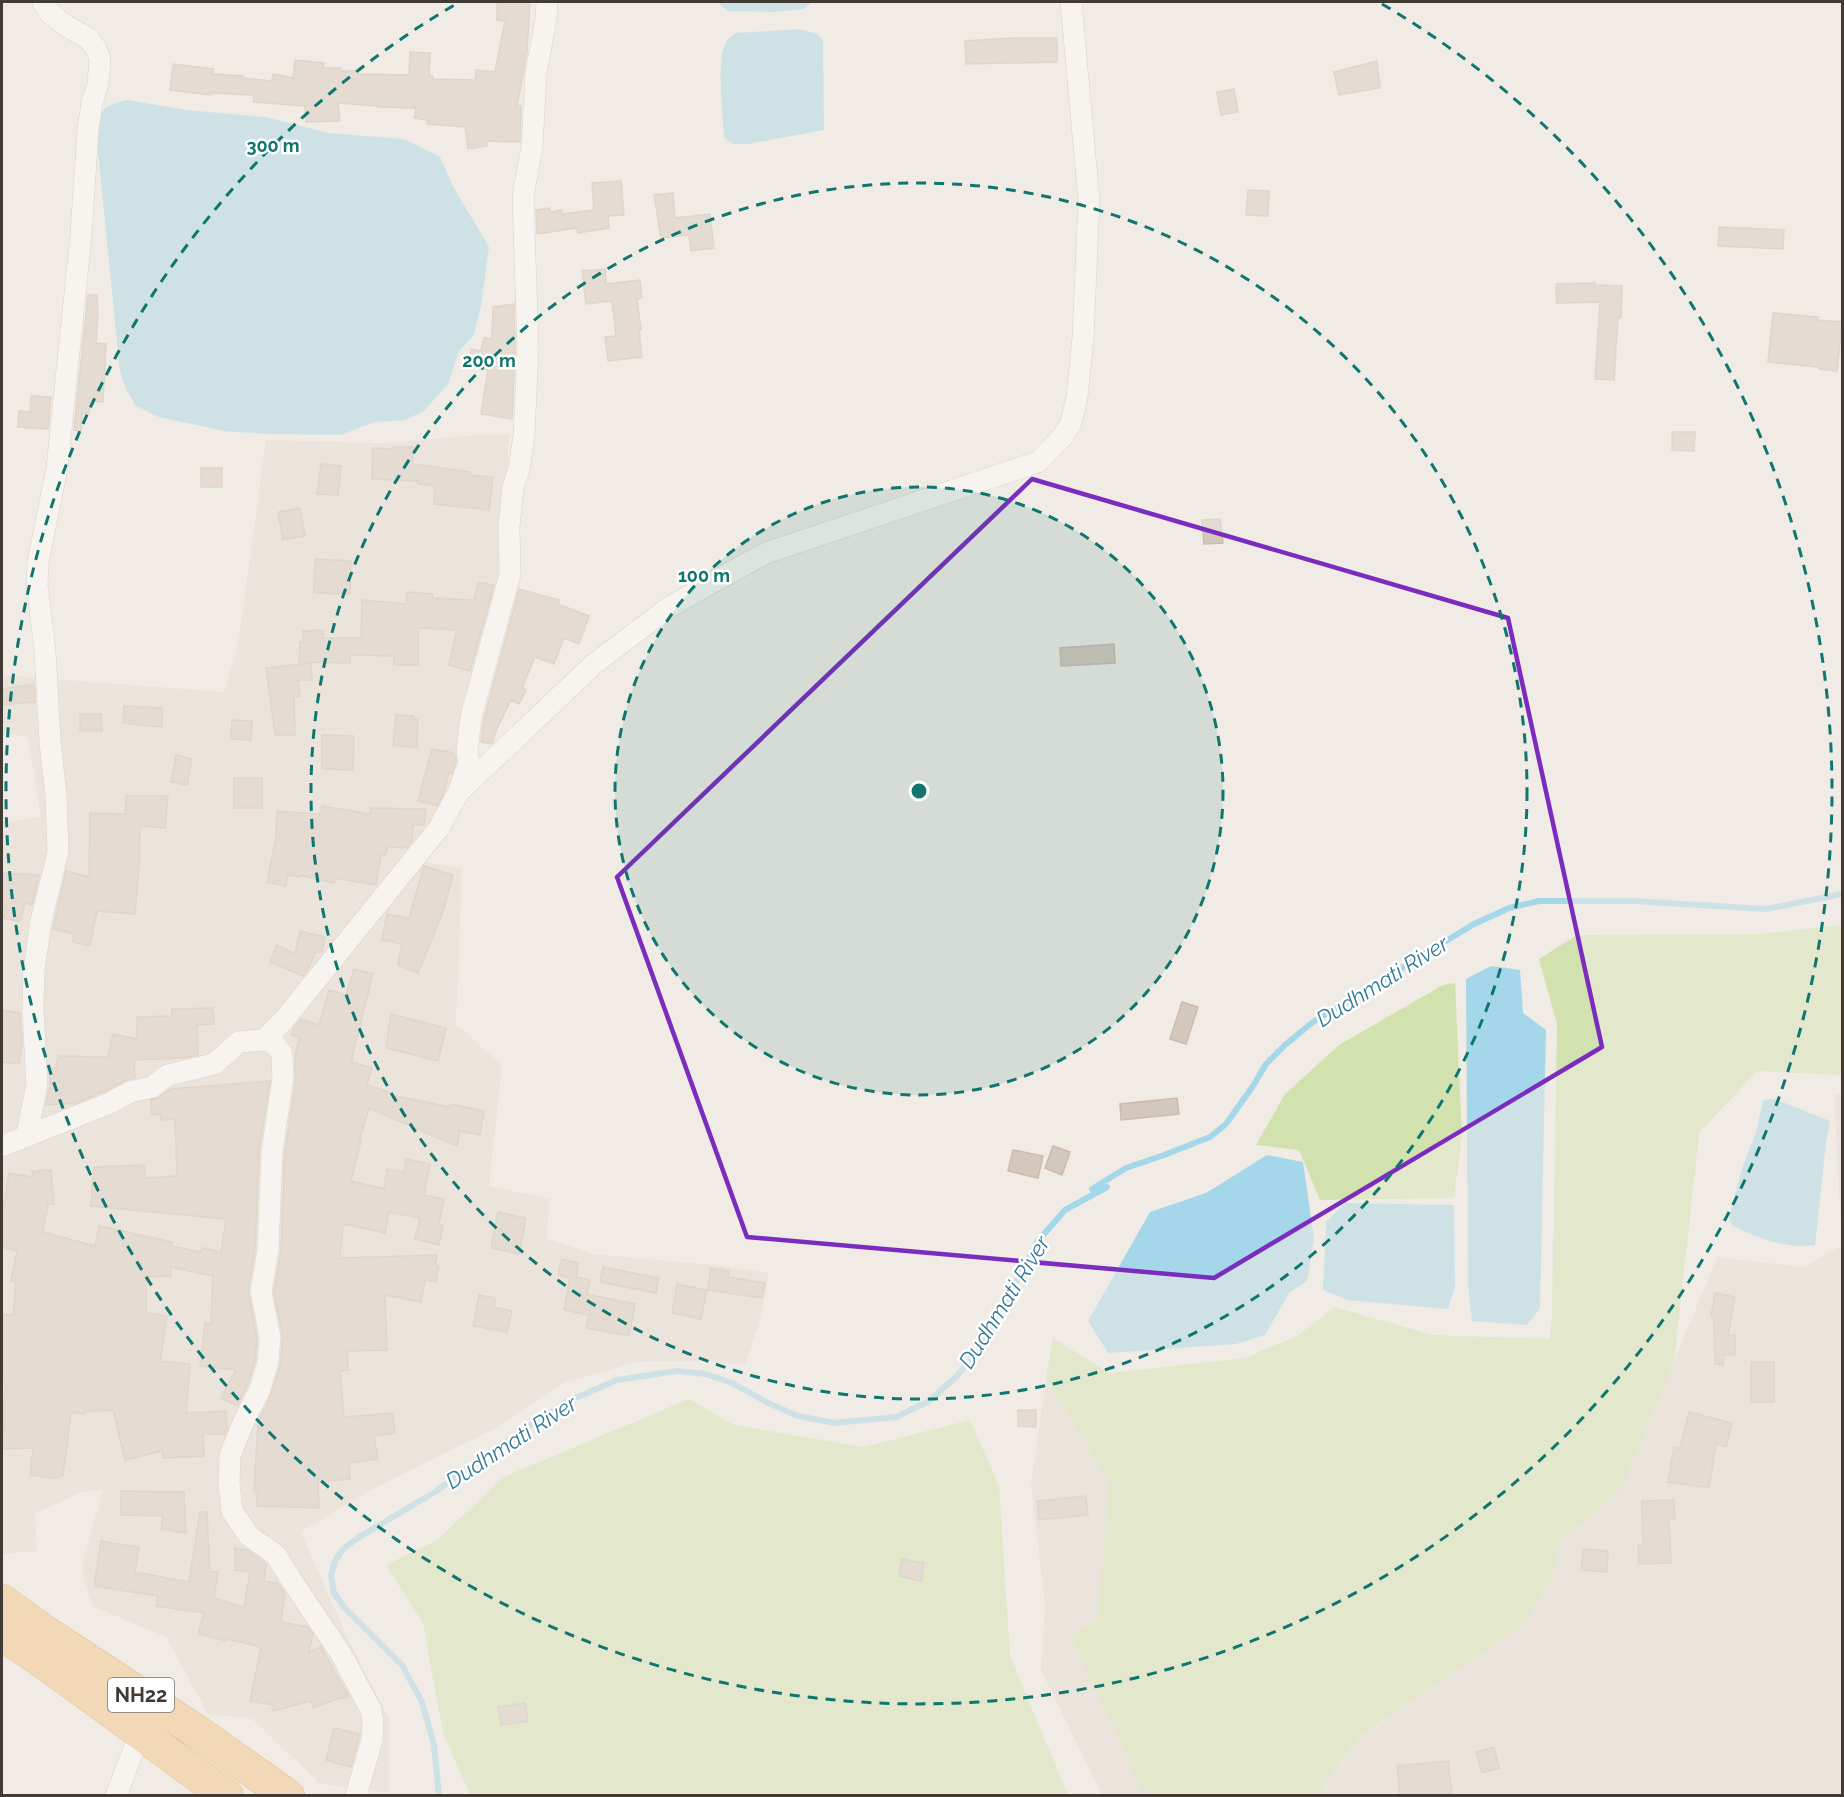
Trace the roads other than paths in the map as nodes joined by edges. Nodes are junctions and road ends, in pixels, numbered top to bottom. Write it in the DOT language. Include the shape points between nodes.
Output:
graph roads {
  1 [pos="43,2"];
  2 [pos="547,2"];
  3 [pos="1071,2"];
  4 [pos="458,793"];
  5 [pos="264,1040"];
  6 [pos="27,1135"];
  7 [pos="2,1146"];
  8 [pos="2,1601"];
  9 [pos="2,1634"];
  10 [pos="140,1734"];
  11 [pos="116,1796"];
  12 [pos="227,1796"];
  13 [pos="288,1796"];
  14 [pos="356,1796"];
  1 -- 6 [label="street" via="66,26 88,38 100,58 88,130 57,468 38,562 58,852 34,970 37,1084"];
  2 -- 4 [label="street" via="523,196 528,348 524,436 509,527 510,574 471,717 467,752 470,762"];
  3 -- 4 [label="street" via="1089,200 1088,257 1077,397 1071,423 1063,436 1038,462 766,553 668,608 594,664"];
  4 -- 5 [label="street" via="440,828 283,1022"];
  5 -- 6 [label="street" via="238,1042 214,1064 168,1075 152,1087 130,1092"];
  5 -- 14 [label="street" via="274,1042 282,1054 283,1077 272,1152 268,1250 261,1292 270,1337 260,1389 231,1455 232,1511 249,1536 276,1556 341,1654 371,1710 372,1740"];
  6 -- 7 [label="street"];
  8 -- 13 [label="highway, NH22"];
  9 -- 10 [label="highway, NH22"];
  10 -- 11 [label="street"];
  10 -- 12 [label="highway, NH22"];
}
